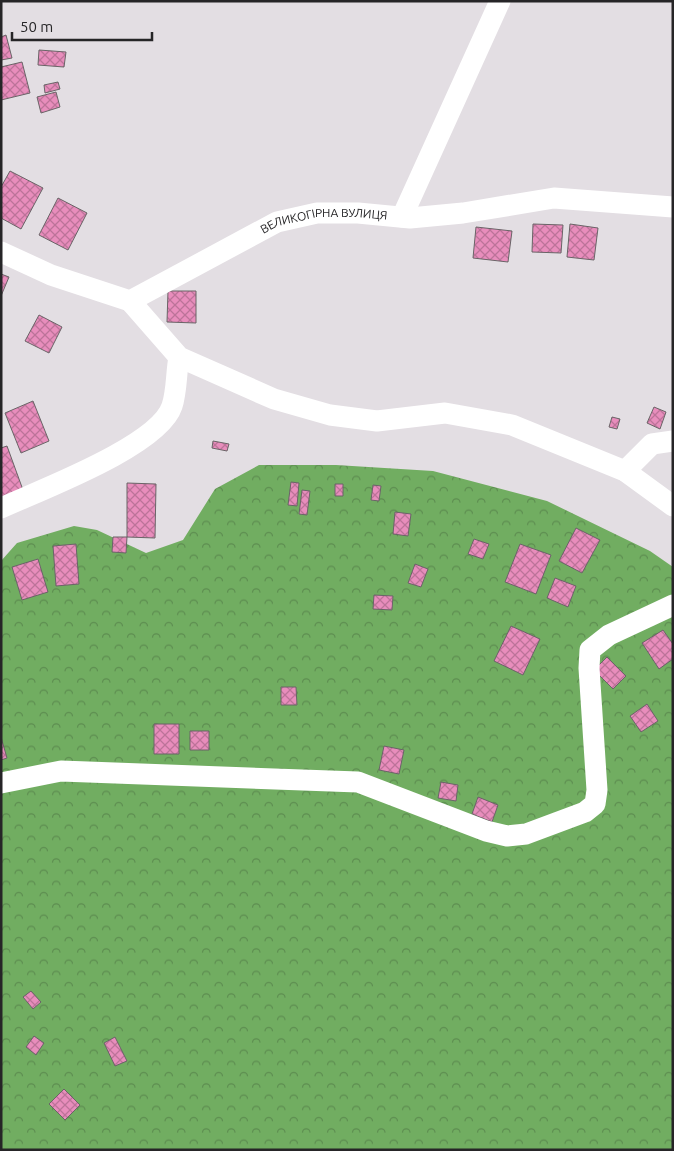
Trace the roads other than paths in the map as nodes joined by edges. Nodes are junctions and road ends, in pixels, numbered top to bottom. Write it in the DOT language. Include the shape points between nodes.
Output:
graph roads {
  1 [pos="500,1"];
  2 [pos="673,207"];
  3 [pos="402,217"];
  4 [pos="1,252"];
  5 [pos="130,302"];
  6 [pos="178,357"];
  7 [pos="673,441"];
  8 [pos="625,471"];
  9 [pos="673,506"];
  10 [pos="1,508"];
  11 [pos="673,605"];
  12 [pos="1,783"];
  1 -- 3 [label="street"];
  2 -- 3 [label="street, ВЕЛИКОГІРНА ВУЛИЦЯ" via="554,198 463,213"];
  3 -- 5 [label="street, ВЕЛИКОГІРНА ВУЛИЦЯ" via="318,213 277,222"];
  4 -- 5 [label="street" via="51,275"];
  5 -- 6 [label="street"];
  6 -- 8 [label="street" via="274,399 330,415 377,421 446,413 512,426"];
  6 -- 10 [label="street" via="172,407 158,428 130,448"];
  7 -- 8 [label="street" via="652,444"];
  8 -- 9 [label="street"];
  11 -- 12 [label="street" via="609,635 590,650 588,668 597,790 594,804 585,812 526,834 507,836 486,831 358,782 60,771"];
}
